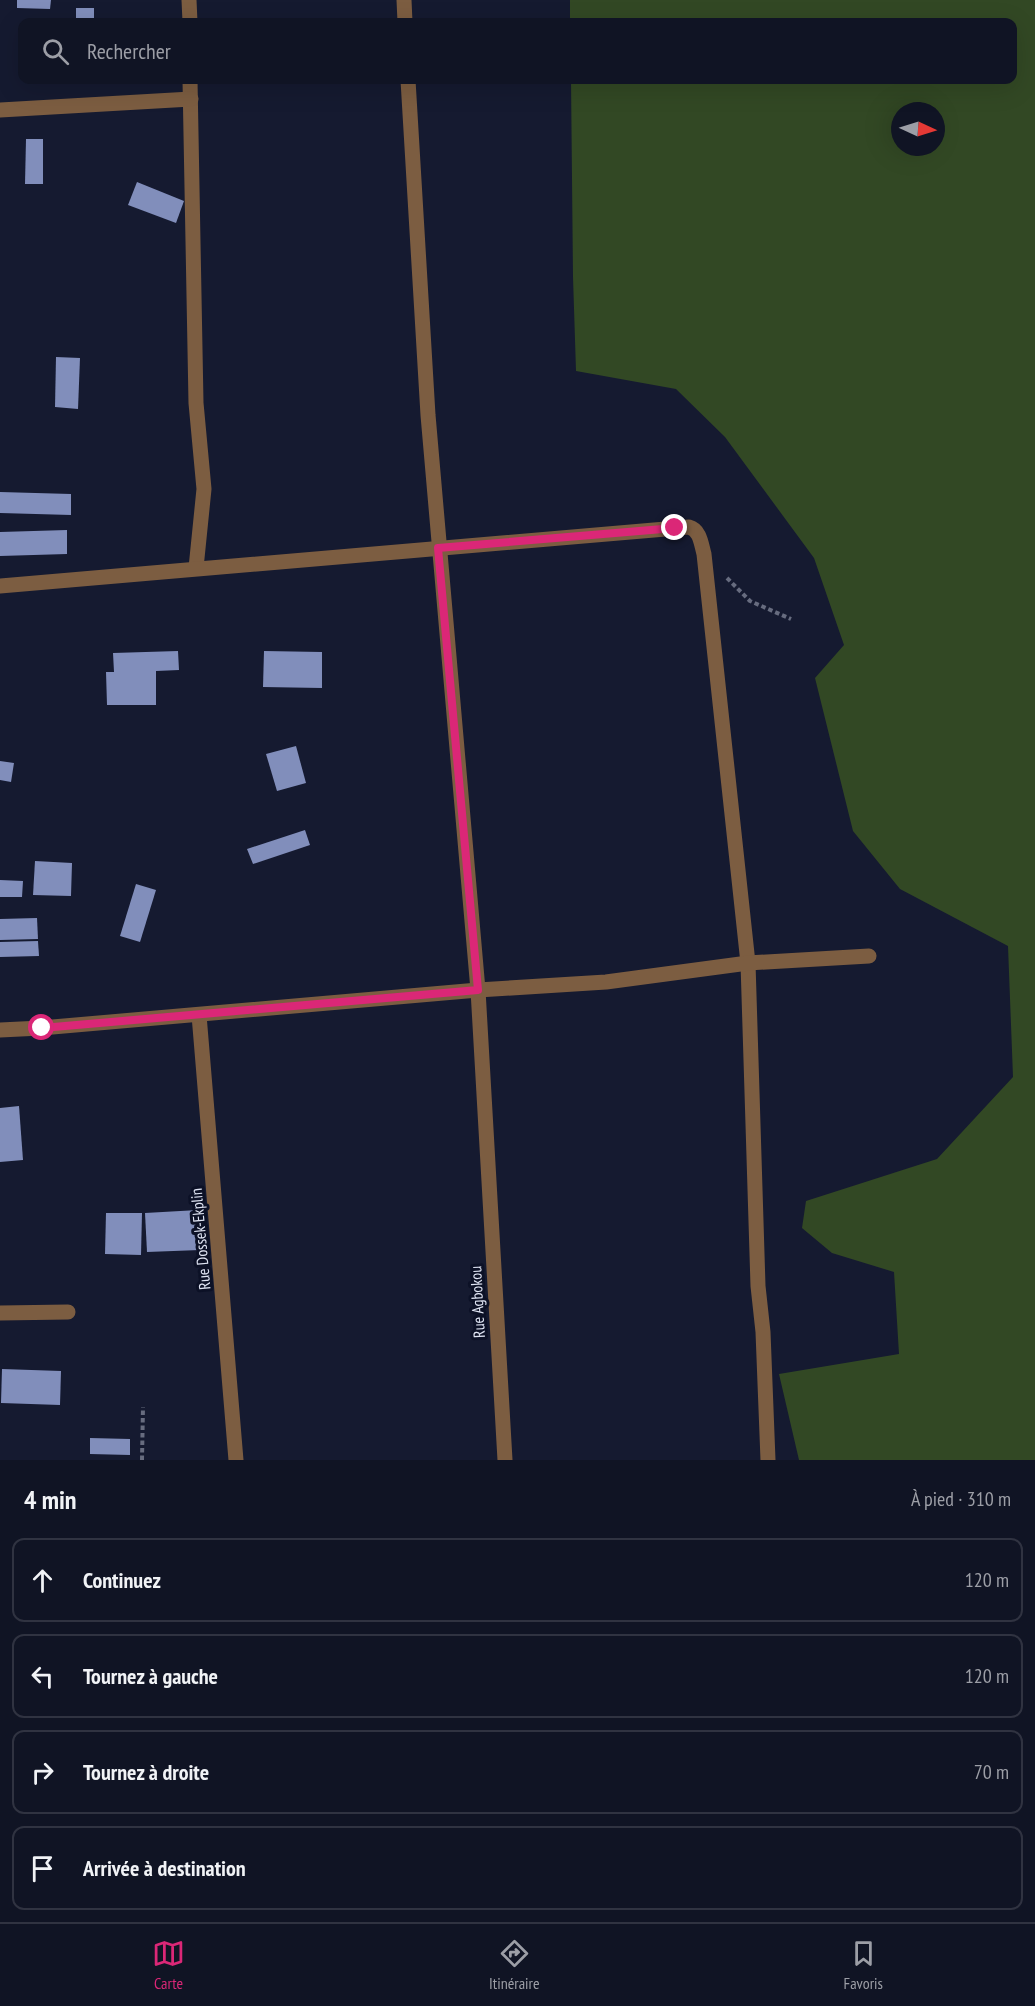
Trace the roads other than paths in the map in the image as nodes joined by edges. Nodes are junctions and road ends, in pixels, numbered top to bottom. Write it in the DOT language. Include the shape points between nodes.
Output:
graph roads {
  1 [pos="189,0"];
  2 [pos="404,0"];
  3 [pos="189,18"];
  4 [pos="405,18"];
  5 [pos="190,84"];
  6 [pos="408,84"];
  7 [pos="191,99"];
  8 [pos="0,110"];
  9 [pos="438,548"];
  10 [pos="196,568"];
  11 [pos="0,586"];
  12 [pos="868,956"];
  13 [pos="748,963"];
  14 [pos="478,990"];
  15 [pos="199,1015"];
  16 [pos="0,1030"];
  17 [pos="68,1312"];
  18 [pos="0,1313"];
  19 [pos="236,1460"];
  20 [pos="505,1460"];
  21 [pos="768,1460"];
  1 -- 3 [label="street"];
  2 -- 4 [label="street"];
  5 -- 7 [label="street"];
  6 -- 9 [label="street, Rue Agbokou"];
  7 -- 8 [label="street"];
  7 -- 10 [label="street" via="196,403 204,489"];
  9 -- 10 [label="street"];
  9 -- 13 [label="street" via="689,527 698,532 704,554"];
  9 -- 14 [label="street, Rue Agbokou"];
  10 -- 11 [label="street"];
  12 -- 13 [label="street"];
  13 -- 14 [label="street" via="606,982"];
  13 -- 21 [label="street"];
  14 -- 15 [label="street"];
  14 -- 20 [label="street, Rue Agbokou"];
  15 -- 16 [label="street"];
  15 -- 19 [label="street, Rue Dossek-Ekplin"];
  17 -- 18 [label="street"];
}
